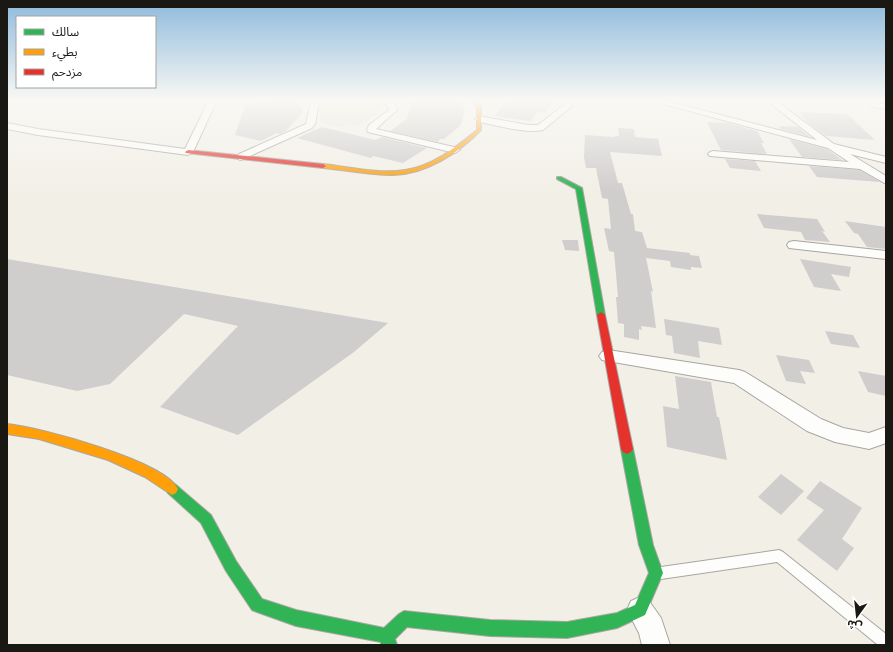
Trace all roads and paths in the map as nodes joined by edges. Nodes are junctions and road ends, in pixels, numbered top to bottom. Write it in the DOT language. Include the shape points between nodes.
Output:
graph roads {
  1 [pos="30,130"];
  2 [pos="198,130"];
  3 [pos="299,130"];
  4 [pos="373,130"];
  5 [pos="478,130"];
  6 [pos="771,130"];
  7 [pos="811,130"];
  8 [pos="832,146"];
  9 [pos="455,150"];
  10 [pos="188,152"];
  11 [pos="713,154"];
  12 [pos="240,157"];
  13 [pos="886,160"];
  14 [pos="864,166"];
  15 [pos="558,178"];
  16 [pos="886,181"];
  17 [pos="794,245"];
  18 [pos="886,255"];
  19 [pos="608,356"];
  20 [pos="7,428"];
  21 [pos="886,435"];
  22 [pos="656,573"];
  23 [pos="640,610"];
  24 [pos="388,640"];
  25 [pos="886,643"];
  26 [pos="656,645"];
  1 -- 10 [label="street"];
  2 -- 10 [label="street"];
  3 -- 12 [label="street"];
  4 -- 9 [label="street"];
  5 -- 9 [label="street"];
  6 -- 8 [label="street"];
  7 -- 8 [label="street"];
  8 -- 13 [label="street"];
  8 -- 14 [label="street"];
  9 -- 12 [label="street" via="424,168 406,173"];
  10 -- 12 [label="street"];
  11 -- 14 [label="street"];
  14 -- 16 [label="street"];
  15 -- 19 [label="street" via="579,188"];
  17 -- 18 [label="street"];
  19 -- 21 [label="street" via="739,376 814,425 842,436 869,441"];
  19 -- 22 [label="street" via="646,545"];
  20 -- 24 [label="street" via="25,430 118,458 159,478 206,519 231,566 257,605 296,618"];
  22 -- 23 [label="street"];
  22 -- 25 [label="lane" via="779,556"];
  23 -- 24 [label="street" via="617,620 567,630 490,628 404,618"];
  23 -- 26 [label="street" via="651,628"];
}
